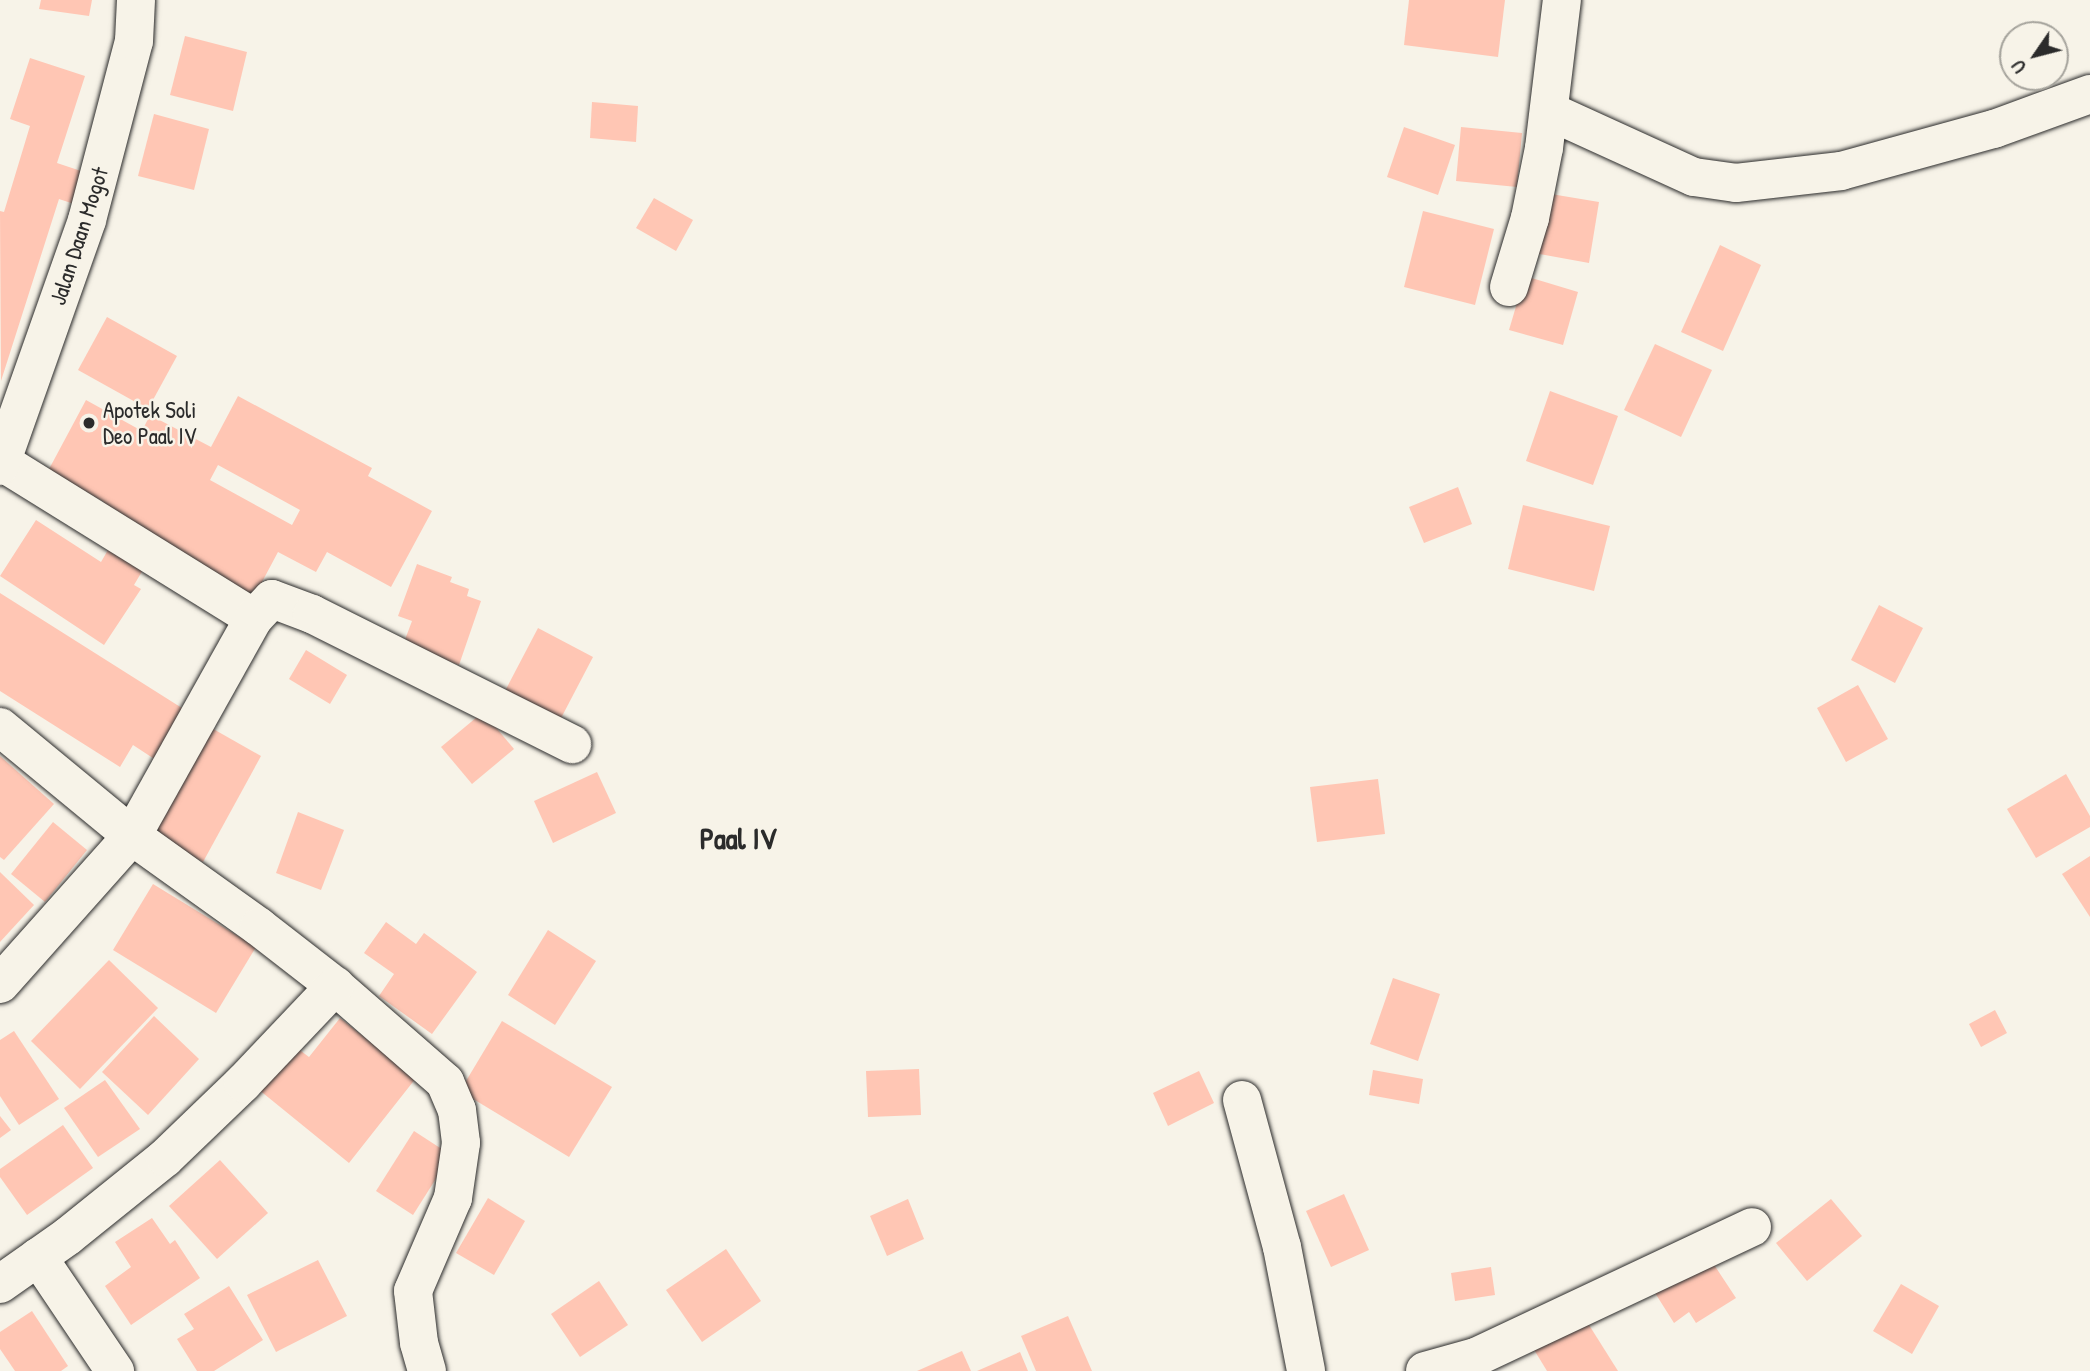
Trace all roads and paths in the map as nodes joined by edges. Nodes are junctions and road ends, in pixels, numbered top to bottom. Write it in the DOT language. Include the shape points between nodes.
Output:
graph roads {
  1 [pos="136,0"];
  2 [pos="1562,0"];
  3 [pos="2090,94"];
  4 [pos="1549,111"];
  5 [pos="1509,287"];
  6 [pos="1,464"];
  7 [pos="254,618"];
  8 [pos="0,727"];
  9 [pos="572,744"];
  10 [pos="132,836"];
  11 [pos="0,984"];
  12 [pos="335,986"];
  13 [pos="1242,1100"];
  14 [pos="1752,1227"];
  15 [pos="38,1257"];
  16 [pos="0,1284"];
  17 [pos="115,1371"];
  18 [pos="426,1371"];
  19 [pos="1306,1371"];
  20 [pos="1425,1371"];
  1 -- 6 [label="street, Jalan Daan Mogot" via="134,41 87,220"];
  2 -- 4 [label="street"];
  3 -- 4 [label="street" via="1994,129 1841,171 1736,183 1694,177"];
  4 -- 5 [label="street" via="1530,218"];
  6 -- 7 [label="street"];
  7 -- 9 [label="street" via="272,599 295,607"];
  7 -- 10 [label="street"];
  8 -- 10 [label="street"];
  10 -- 11 [label="street"];
  10 -- 12 [label="street"];
  12 -- 15 [label="street" via="165,1158"];
  12 -- 18 [label="street" via="445,1082 457,1110 461,1143 453,1198 412,1291"];
  13 -- 19 [label="street" via="1282,1247"];
  14 -- 20 [label="street" via="1476,1357"];
  15 -- 16 [label="street"];
  15 -- 17 [label="street"];
}
